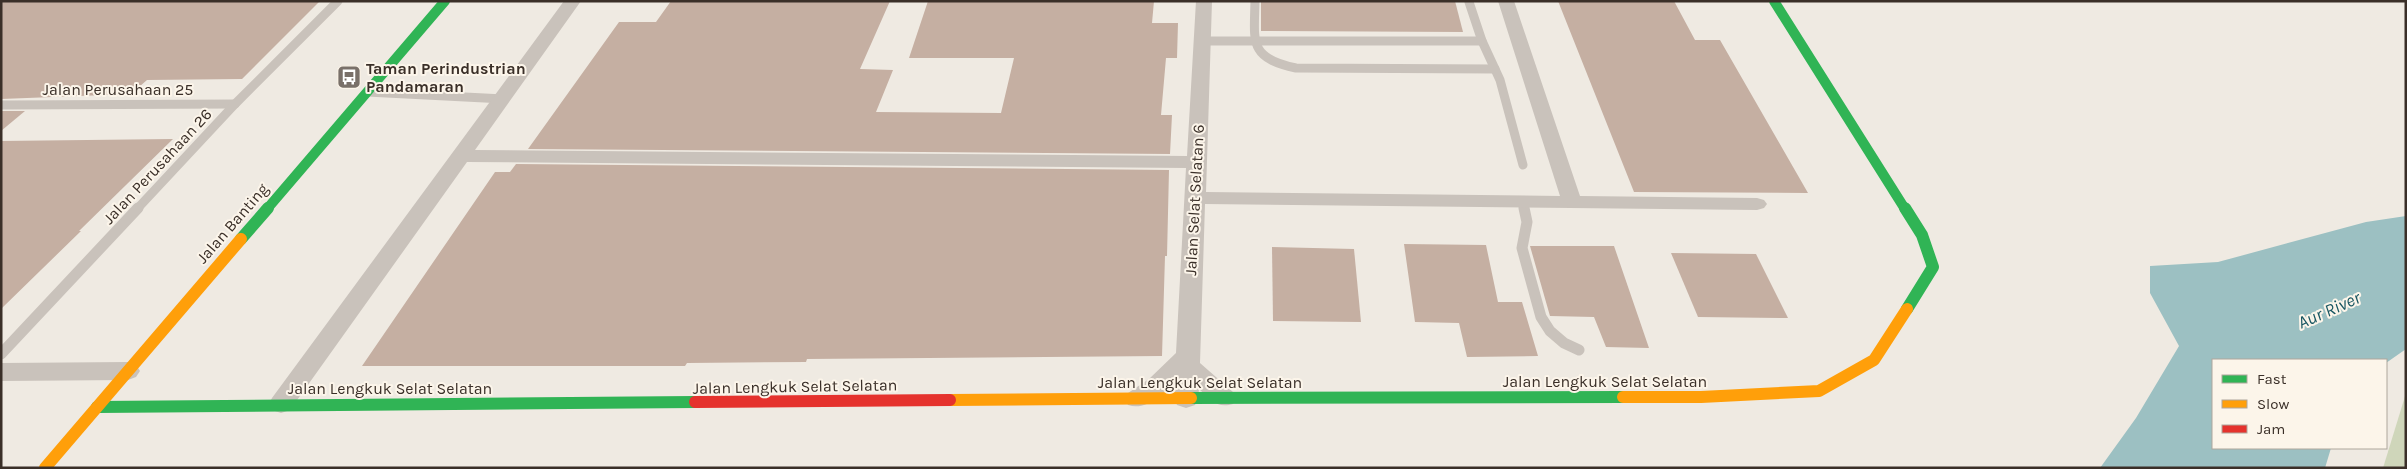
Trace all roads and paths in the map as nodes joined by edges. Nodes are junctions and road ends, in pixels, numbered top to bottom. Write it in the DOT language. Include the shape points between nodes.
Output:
graph roads {
  1 [pos="338,1"];
  2 [pos="445,1"];
  3 [pos="573,1"];
  4 [pos="1204,1"];
  5 [pos="1254,1"];
  6 [pos="1506,1"];
  7 [pos="1774,1"];
  8 [pos="1469,2"];
  9 [pos="1203,41"];
  10 [pos="1255,41"];
  11 [pos="1482,41"];
  12 [pos="1495,69"];
  13 [pos="366,92"];
  14 [pos="504,99"];
  15 [pos="234,104"];
  16 [pos="1,105"];
  17 [pos="463,156"];
  18 [pos="1196,162"];
  19 [pos="1523,165"];
  20 [pos="1194,198"];
  21 [pos="1522,201"];
  22 [pos="1572,202"];
  23 [pos="1756,204"];
  24 [pos="1579,350"];
  25 [pos="1,354"];
  26 [pos="1187,361"];
  27 [pos="128,371"];
  28 [pos="1,372"];
  29 [pos="1224,398"];
  30 [pos="1136,399"];
  31 [pos="1186,399"];
  32 [pos="282,404"];
  33 [pos="97,407"];
  34 [pos="45,468"];
  1 -- 15 [label="lane, Jalan Perusahaan 26"];
  2 -- 13 [label="street, Jalan Banting"];
  3 -- 14 [label="street"];
  4 -- 9 [label="street, Jalan Selat Selatan 6"];
  5 -- 10 [label="lane"];
  6 -- 22 [label="street"];
  7 -- 29 [label="street, Jalan Lengkuk Selat Selatan" via="1922,235 1933,267 1874,360 1819,391 1701,397"];
  8 -- 11 [label="lane"];
  9 -- 10 [label="lane"];
  9 -- 18 [label="street, Jalan Selat Selatan 6"];
  10 -- 11 [label="lane"];
  10 -- 12 [label="lane" via="1260,53 1272,64 1296,68"];
  11 -- 12 [label="lane"];
  12 -- 19 [label="lane"];
  13 -- 14 [label="lane"];
  13 -- 27 [label="street, Jalan Banting"];
  14 -- 17 [label="street"];
  15 -- 16 [label="lane, Jalan Perusahaan 25"];
  15 -- 25 [label="lane, Jalan Perusahaan 26"];
  17 -- 18 [label="street"];
  17 -- 32 [label="street"];
  18 -- 20 [label="street, Jalan Selat Selatan 6"];
  20 -- 21 [label="street"];
  20 -- 26 [label="street, Jalan Selat Selatan 6"];
  21 -- 22 [label="street"];
  21 -- 24 [label="lane" via="1527,222 1522,248 1541,317 1550,332"];
  22 -- 23 [label="street"];
  26 -- 29 [label="street"];
  26 -- 30 [label="street"];
  26 -- 31 [label="street, Jalan Selat Selatan 6"];
  27 -- 28 [label="street"];
  27 -- 33 [label="street, Jalan Banting"];
  29 -- 31 [label="street, Jalan Lengkuk Selat Selatan"];
  30 -- 31 [label="street, Jalan Lengkuk Selat Selatan"];
  30 -- 32 [label="street, Jalan Lengkuk Selat Selatan" via="714,404"];
  32 -- 33 [label="street, Jalan Lengkuk Selat Selatan"];
  33 -- 34 [label="street, Jalan Banting"];
}
